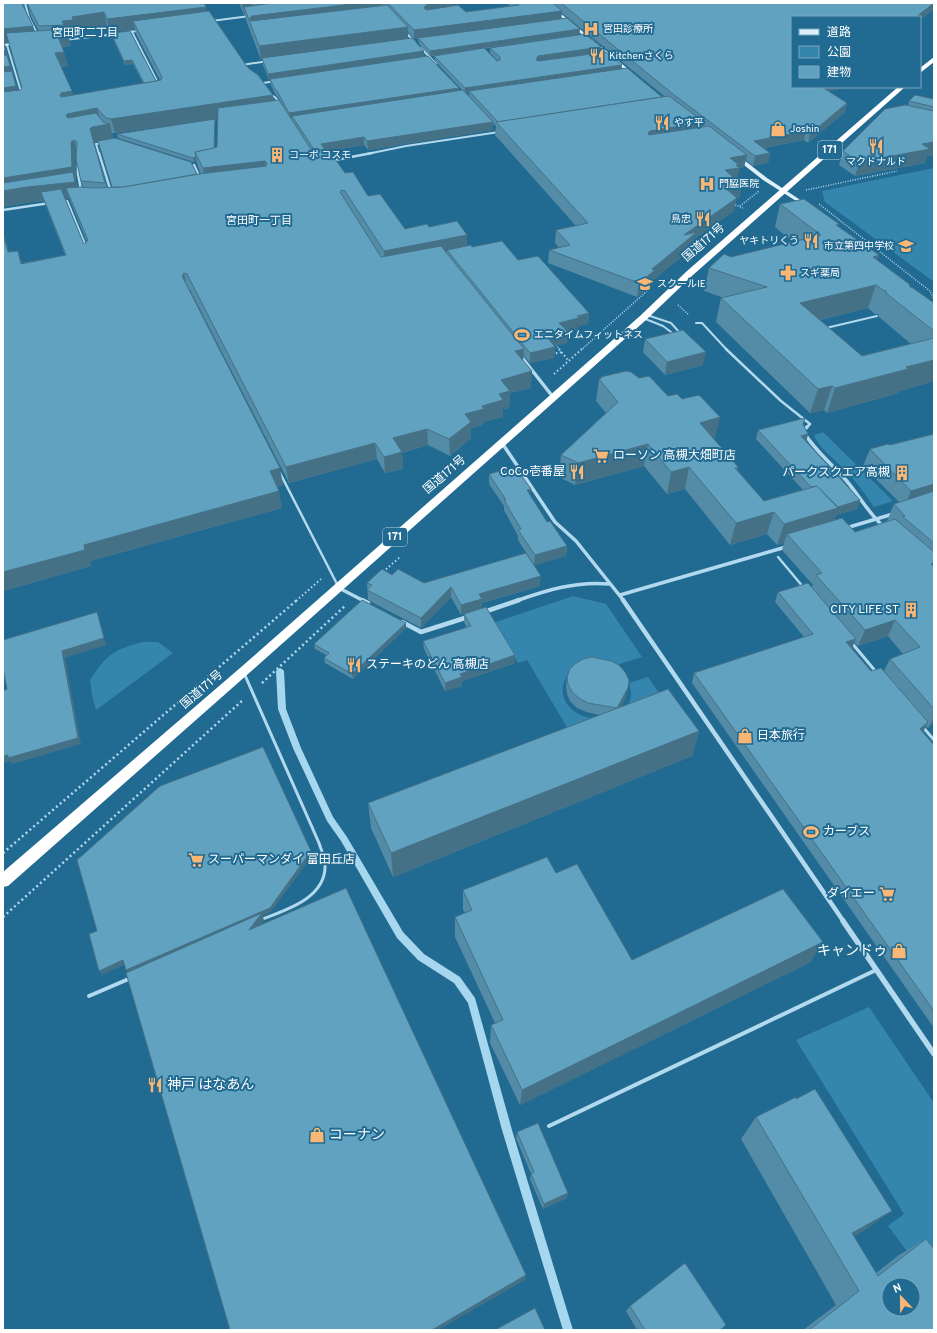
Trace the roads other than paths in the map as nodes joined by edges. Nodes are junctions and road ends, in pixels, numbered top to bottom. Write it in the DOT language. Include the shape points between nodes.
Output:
graph roads {
  1 [pos="25,3"];
  2 [pos="546,3"];
  3 [pos="208,15"];
  4 [pos="250,16"];
  5 [pos="212,21"];
  6 [pos="567,21"];
  7 [pos="205,22"];
  8 [pos="560,22"];
  9 [pos="216,27"];
  10 [pos="147,30"];
  11 [pos="404,31"];
  12 [pos="132,32"];
  13 [pos="586,36"];
  14 [pos="578,37"];
  15 [pos="422,40"];
  16 [pos="41,41"];
  17 [pos="62,41"];
  18 [pos="27,42"];
  19 [pos="414,42"];
  20 [pos="407,43"];
  21 [pos="5,45"];
  22 [pos="607,54"];
  23 [pos="599,55"];
  24 [pos="439,58"];
  25 [pos="431,59"];
  26 [pos="934,59"];
  27 [pos="274,60"];
  28 [pos="423,60"];
  29 [pos="13,66"];
  30 [pos="8,67"];
  31 [pos="246,70"];
  32 [pos="441,70"];
  33 [pos="921,70"];
  34 [pos="629,71"];
  35 [pos="621,72"];
  36 [pos="634,76"];
  37 [pos="252,80"];
  38 [pos="281,80"];
  39 [pos="18,82"];
  40 [pos="11,83"];
  41 [pos="258,84"];
  42 [pos="901,88"];
  43 [pos="162,92"];
  44 [pos="24,102"];
  45 [pos="279,105"];
  46 [pos="493,127"];
  47 [pos="506,131"];
  48 [pos="498,132"];
  49 [pos="110,142"];
  50 [pos="734,155"];
  51 [pos="78,157"];
  52 [pos="187,163"];
  53 [pos="323,163"];
  54 [pos="202,164"];
  55 [pos="194,166"];
  56 [pos="201,179"];
  57 [pos="80,184"];
  58 [pos="72,185"];
  59 [pos="82,191"];
  60 [pos="784,191"];
  61 [pos="111,193"];
  62 [pos="72,200"];
  63 [pos="67,201"];
  64 [pos="60,202"];
  65 [pos="53,203"];
  66 [pos="810,208"];
  67 [pos="3,210"];
  68 [pos="87,250"];
  69 [pos="877,316"];
  70 [pos="645,317"];
  71 [pos="696,323"];
  72 [pos="820,330"];
  73 [pos="680,338"];
  74 [pos="685,338"];
  75 [pos="515,349"];
  76 [pos="553,398"];
  77 [pos="807,427"];
  78 [pos="502,442"];
  79 [pos="280,472"];
  80 [pos="897,513"];
  81 [pos="875,520"];
  82 [pos="886,529"];
  83 [pos="838,531"];
  84 [pos="794,545"];
  85 [pos="778,557"];
  86 [pos="610,584"];
  87 [pos="339,588"];
  88 [pos="808,593"];
  89 [pos="620,596"];
  90 [pos="375,607"];
  91 [pos="395,618"];
  92 [pos="848,640"];
  93 [pos="244,671"];
  94 [pos="878,675"];
  95 [pos="919,722"];
  96 [pos="934,740"];
  97 [pos="3,881"];
  98 [pos="256,922"];
  99 [pos="877,970"];
  100 [pos="139,974"];
  101 [pos="90,996"];
  102 [pos="934,1054"];
  103 [pos="549,1126"];
  1 -- 16 [label="street" via="29,18"];
  2 -- 6 [label="main road"];
  3 -- 5 [label="street"];
  4 -- 5 [label="street"];
  5 -- 7 [label="street"];
  5 -- 9 [label="street"];
  6 -- 8 [label="street"];
  6 -- 13 [label="main road"];
  10 -- 12 [label="street"];
  11 -- 19 [label="street"];
  12 -- 17 [label="street"];
  12 -- 43 [label="street"];
  13 -- 14 [label="street"];
  13 -- 22 [label="main road"];
  15 -- 19 [label="street"];
  18 -- 21 [label="main road"];
  19 -- 20 [label="street"];
  19 -- 25 [label="street"];
  21 -- 29 [label="street"];
  22 -- 23 [label="street"];
  22 -- 34 [label="main road"];
  24 -- 25 [label="street"];
  25 -- 28 [label="street"];
  25 -- 32 [label="street"];
  26 -- 33 [label="highway"];
  27 -- 31 [label="street" via="242,65"];
  29 -- 30 [label="street"];
  29 -- 39 [label="street"];
  34 -- 35 [label="street"];
  34 -- 36 [label="main road"];
  37 -- 41 [label="street"];
  38 -- 41 [label="street"];
  39 -- 40 [label="street"];
  39 -- 44 [label="street"];
  41 -- 45 [label="street" via="276,98"];
  42 -- 60 [label="highway, 国道171号 / 171" via="879,111"];
  46 -- 48 [label="street"];
  47 -- 48 [label="street"];
  48 -- 53 [label="street" via="406,146"];
  49 -- 61 [label="street" via="96,144"];
  50 -- 60 [label="main road"];
  51 -- 57 [label="street"];
  52 -- 55 [label="street"];
  54 -- 55 [label="street"];
  55 -- 56 [label="street"];
  57 -- 58 [label="street"];
  57 -- 59 [label="street"];
  60 -- 66 [label="main road"];
  60 -- 70 [label="highway, 国道171号 / 171" via="690,273"];
  62 -- 63 [label="street"];
  63 -- 64 [label="street"];
  63 -- 68 [label="street"];
  65 -- 67 [label="street"];
  69 -- 72 [label="lane"];
  70 -- 73 [label="lane"];
  70 -- 74 [label="lane" via="671,324"];
  70 -- 76 [label="highway, 国道171号 / 171"];
  71 -- 77 [label="lane" via="702,323 780,401 810,424"];
  75 -- 76 [label="street"];
  76 -- 78 [label="highway, 国道171号 / 171"];
  77 -- 81 [label="street" via="802,431 811,446 845,479"];
  78 -- 86 [label="street" via="555,522 576,541"];
  78 -- 87 [label="highway, 国道171号 / 171"];
  79 -- 87 [label="lane"];
  80 -- 81 [label="street"];
  81 -- 82 [label="street"];
  81 -- 83 [label="street"];
  84 -- 89 [label="street"];
  85 -- 88 [label="lane"];
  86 -- 89 [label="street"];
  86 -- 91 [label="street" via="598,582 550,590 421,632"];
  87 -- 90 [label="street"];
  87 -- 93 [label="highway, 国道171号 / 171"];
  89 -- 99 [label="street"];
  92 -- 94 [label="lane"];
  93 -- 97 [label="highway, 国道171号 / 171"];
  93 -- 98 [label="lane" via="319,843 325,864 319,888 304,900"];
  95 -- 96 [label="lane"];
  99 -- 102 [label="street"];
  99 -- 103 [label="lane"];
  100 -- 101 [label="lane"];
}
